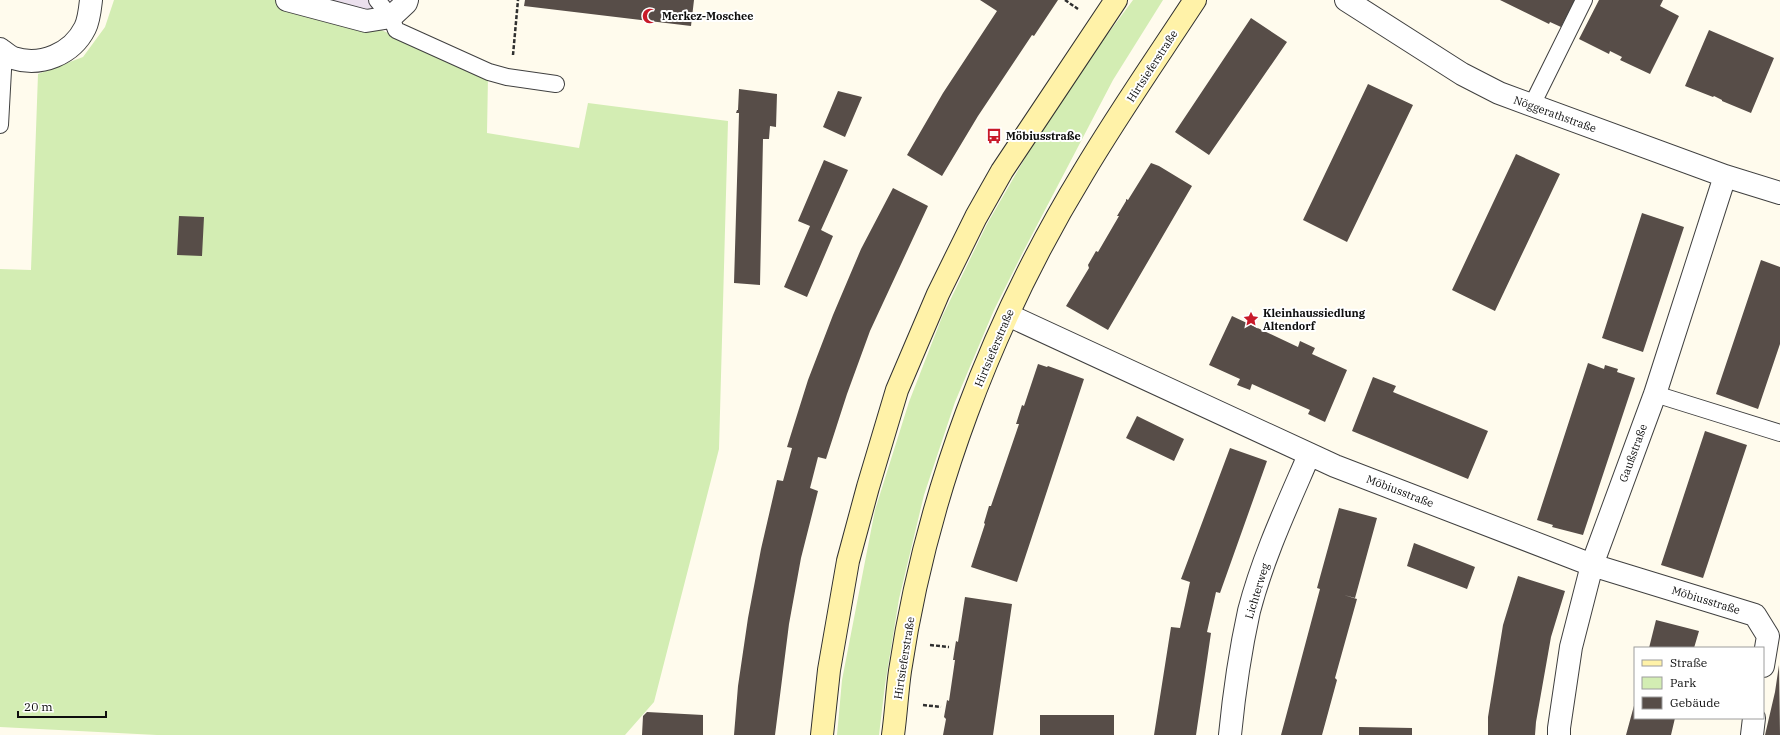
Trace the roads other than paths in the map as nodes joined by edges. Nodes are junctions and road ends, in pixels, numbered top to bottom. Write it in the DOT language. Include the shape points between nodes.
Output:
graph roads {
  1 [pos="91,0"];
  2 [pos="287,0"];
  3 [pos="377,0"];
  4 [pos="407,0"];
  5 [pos="1116,0"];
  6 [pos="1195,0"];
  7 [pos="1346,0"];
  8 [pos="1584,0"];
  9 [pos="391,17"];
  10 [pos="6,53"];
  11 [pos="556,84"];
  12 [pos="1532,106"];
  13 [pos="0,125"];
  14 [pos="1725,176"];
  15 [pos="1780,193"];
  16 [pos="1008,315"];
  17 [pos="1655,394"];
  18 [pos="1780,433"];
  19 [pos="1309,455"];
  20 [pos="1592,565"];
  21 [pos="1764,660"];
  22 [pos="1754,719"];
  23 [pos="822,735"];
  24 [pos="893,735"];
  25 [pos="1230,735"];
  26 [pos="1559,735"];
  27 [pos="1752,735"];
  1 -- 10 [label="street" via="85,27 74,43 58,56 34,60"];
  2 -- 9 [label="street" via="366,21"];
  3 -- 9 [label="lane"];
  4 -- 9 [label="street"];
  5 -- 23 [label="main road" via="1002,171 976,217 938,294 897,390 848,562 829,670"];
  6 -- 16 [label="main road, Hirtsieferstraße" via="1082,174"];
  7 -- 12 [label="street, Nöggerathstraße" via="1462,74"];
  8 -- 12 [label="lane"];
  9 -- 11 [label="lane" via="396,30 489,72"];
  10 -- 13 [label="lane"];
  12 -- 14 [label="street, Nöggerathstraße"];
  14 -- 15 [label="street, Nöggerathstraße"];
  14 -- 17 [label="street, Gaußstraße"];
  16 -- 19 [label="street, Möbiusstraße"];
  16 -- 24 [label="main road, Hirtsieferstraße" via="970,405 939,498 918,576 900,671"];
  17 -- 18 [label="lane"];
  17 -- 20 [label="street, Gaußstraße"];
  19 -- 20 [label="street, Möbiusstraße"];
  19 -- 25 [label="street, Lichterweg" via="1276,531 1250,611 1233,697"];
  20 -- 21 [label="street, Möbiusstraße" via="1755,615 1768,636"];
  20 -- 26 [label="street, Gaußstraße" via="1571,647"];
  22 -- 27 [label="street"];
}
